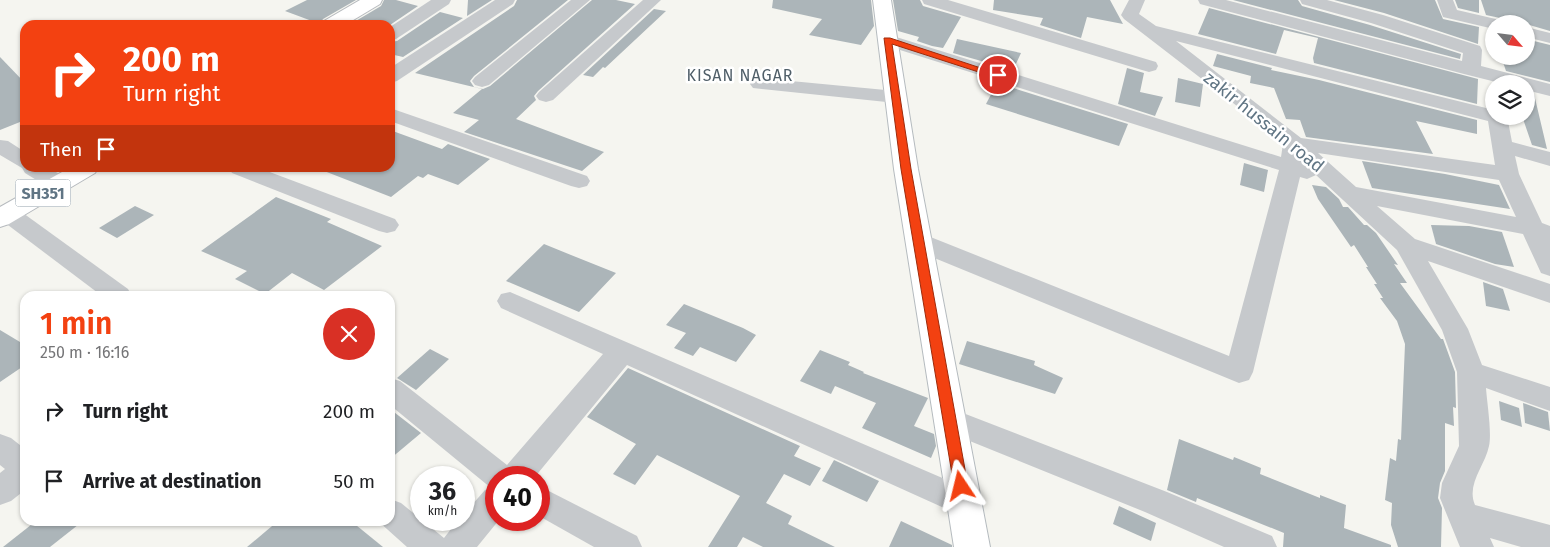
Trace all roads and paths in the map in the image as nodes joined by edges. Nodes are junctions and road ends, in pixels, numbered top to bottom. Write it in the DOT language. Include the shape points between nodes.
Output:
graph roads {
  1 [pos="371,0"];
  2 [pos="443,0"];
  3 [pos="507,0"];
  4 [pos="582,0"];
  5 [pos="653,0"];
  6 [pos="882,0"];
  7 [pos="930,0"];
  8 [pos="1137,0"];
  9 [pos="1206,0"];
  10 [pos="1308,0"];
  11 [pos="1445,0"];
  12 [pos="339,20"];
  13 [pos="1485,22"];
  14 [pos="1148,29"];
  15 [pos="395,32"];
  16 [pos="1535,34"];
  17 [pos="1550,38"];
  18 [pos="887,40"];
  19 [pos="1149,66"];
  20 [pos="395,74"];
  21 [pos="482,81"];
  22 [pos="760,84"];
  23 [pos="1485,84"];
  24 [pos="1550,90"];
  25 [pos="1535,91"];
  26 [pos="1485,95"];
  27 [pos="1485,95"];
  28 [pos="546,96"];
  29 [pos="896,97"];
  30 [pos="395,116"];
  31 [pos="1498,125"];
  32 [pos="0,146"];
  33 [pos="1504,146"];
  34 [pos="1292,155"];
  35 [pos="20,159"];
  36 [pos="1550,159"];
  37 [pos="40,172"];
  38 [pos="79,172"];
  39 [pos="250,172"];
  40 [pos="1508,174"];
  41 [pos="579,181"];
  42 [pos="59,184"];
  43 [pos="1343,187"];
  44 [pos="4,216"];
  45 [pos="387,225"];
  46 [pos="1541,231"];
  47 [pos="919,242"];
  48 [pos="1406,245"];
  49 [pos="1550,267"];
  50 [pos="112,291"];
  51 [pos="1550,294"];
  52 [pos="510,301"];
  53 [pos="622,351"];
  54 [pos="1471,372"];
  55 [pos="395,393"];
  56 [pos="1550,398"];
  57 [pos="950,420"];
  58 [pos="0,447"];
  59 [pos="20,464"];
  60 [pos="486,466"];
  61 [pos="525,466"];
  62 [pos="20,476"];
  63 [pos="0,490"];
  64 [pos="964,502"];
  65 [pos="550,506"];
  66 [pos="485,513"];
  67 [pos="1463,516"];
  68 [pos="395,517"];
  69 [pos="1550,540"];
  70 [pos="431,547"];
  71 [pos="456,547"];
  72 [pos="625,547"];
  73 [pos="972,547"];
  74 [pos="1260,547"];
  75 [pos="1477,547"];
  1 -- 12 [label="street"];
  2 -- 15 [label="street"];
  3 -- 20 [label="street"];
  4 -- 21 [label="street"];
  5 -- 28 [label="street"];
  6 -- 18 [label="street"];
  7 -- 19 [label="street"];
  8 -- 14 [label="street, zakir hussain road" via="1130,15"];
  9 -- 27 [label="street"];
  10 -- 23 [label="street" via="1473,50"];
  11 -- 13 [label="street" via="1449,13"];
  14 -- 26 [label="street"];
  14 -- 34 [label="street, zakir hussain road" via="1279,129"];
  16 -- 17 [label="street"];
  18 -- 29 [label="street"];
  18 -- 34 [label="street"];
  22 -- 29 [label="street"];
  24 -- 25 [label="street"];
  29 -- 47 [label="street"];
  30 -- 41 [label="street"];
  31 -- 33 [label="street"];
  32 -- 35 [label="street"];
  33 -- 36 [label="street"];
  33 -- 40 [label="street"];
  34 -- 40 [label="street"];
  34 -- 43 [label="street, zakir hussain road"];
  34 -- 47 [label="street" via="1239,372"];
  37 -- 42 [label="street"];
  38 -- 42 [label="street, SH351"];
  39 -- 45 [label="street"];
  40 -- 46 [label="street"];
  42 -- 44 [label="street, SH351"];
  43 -- 46 [label="street"];
  43 -- 48 [label="street, zakir hussain road"];
  44 -- 50 [label="street"];
  46 -- 49 [label="street"];
  47 -- 57 [label="street"];
  48 -- 51 [label="street, zakir hussain road"];
  48 -- 54 [label="street, zakir hussain road" via="1455,330"];
  52 -- 53 [label="street"];
  53 -- 61 [label="street"];
  53 -- 64 [label="street"];
  54 -- 56 [label="street"];
  54 -- 67 [label="street, zakir hussain road" via="1474,446 1458,483 1456,498"];
  55 -- 60 [label="street"];
  57 -- 64 [label="street"];
  57 -- 74 [label="street"];
  58 -- 59 [label="street"];
  62 -- 63 [label="street"];
  64 -- 73 [label="street"];
  65 -- 72 [label="street"];
  66 -- 71 [label="street"];
  67 -- 69 [label="street"];
  67 -- 75 [label="street, zakir hussain road"];
  68 -- 70 [label="street"];
}
